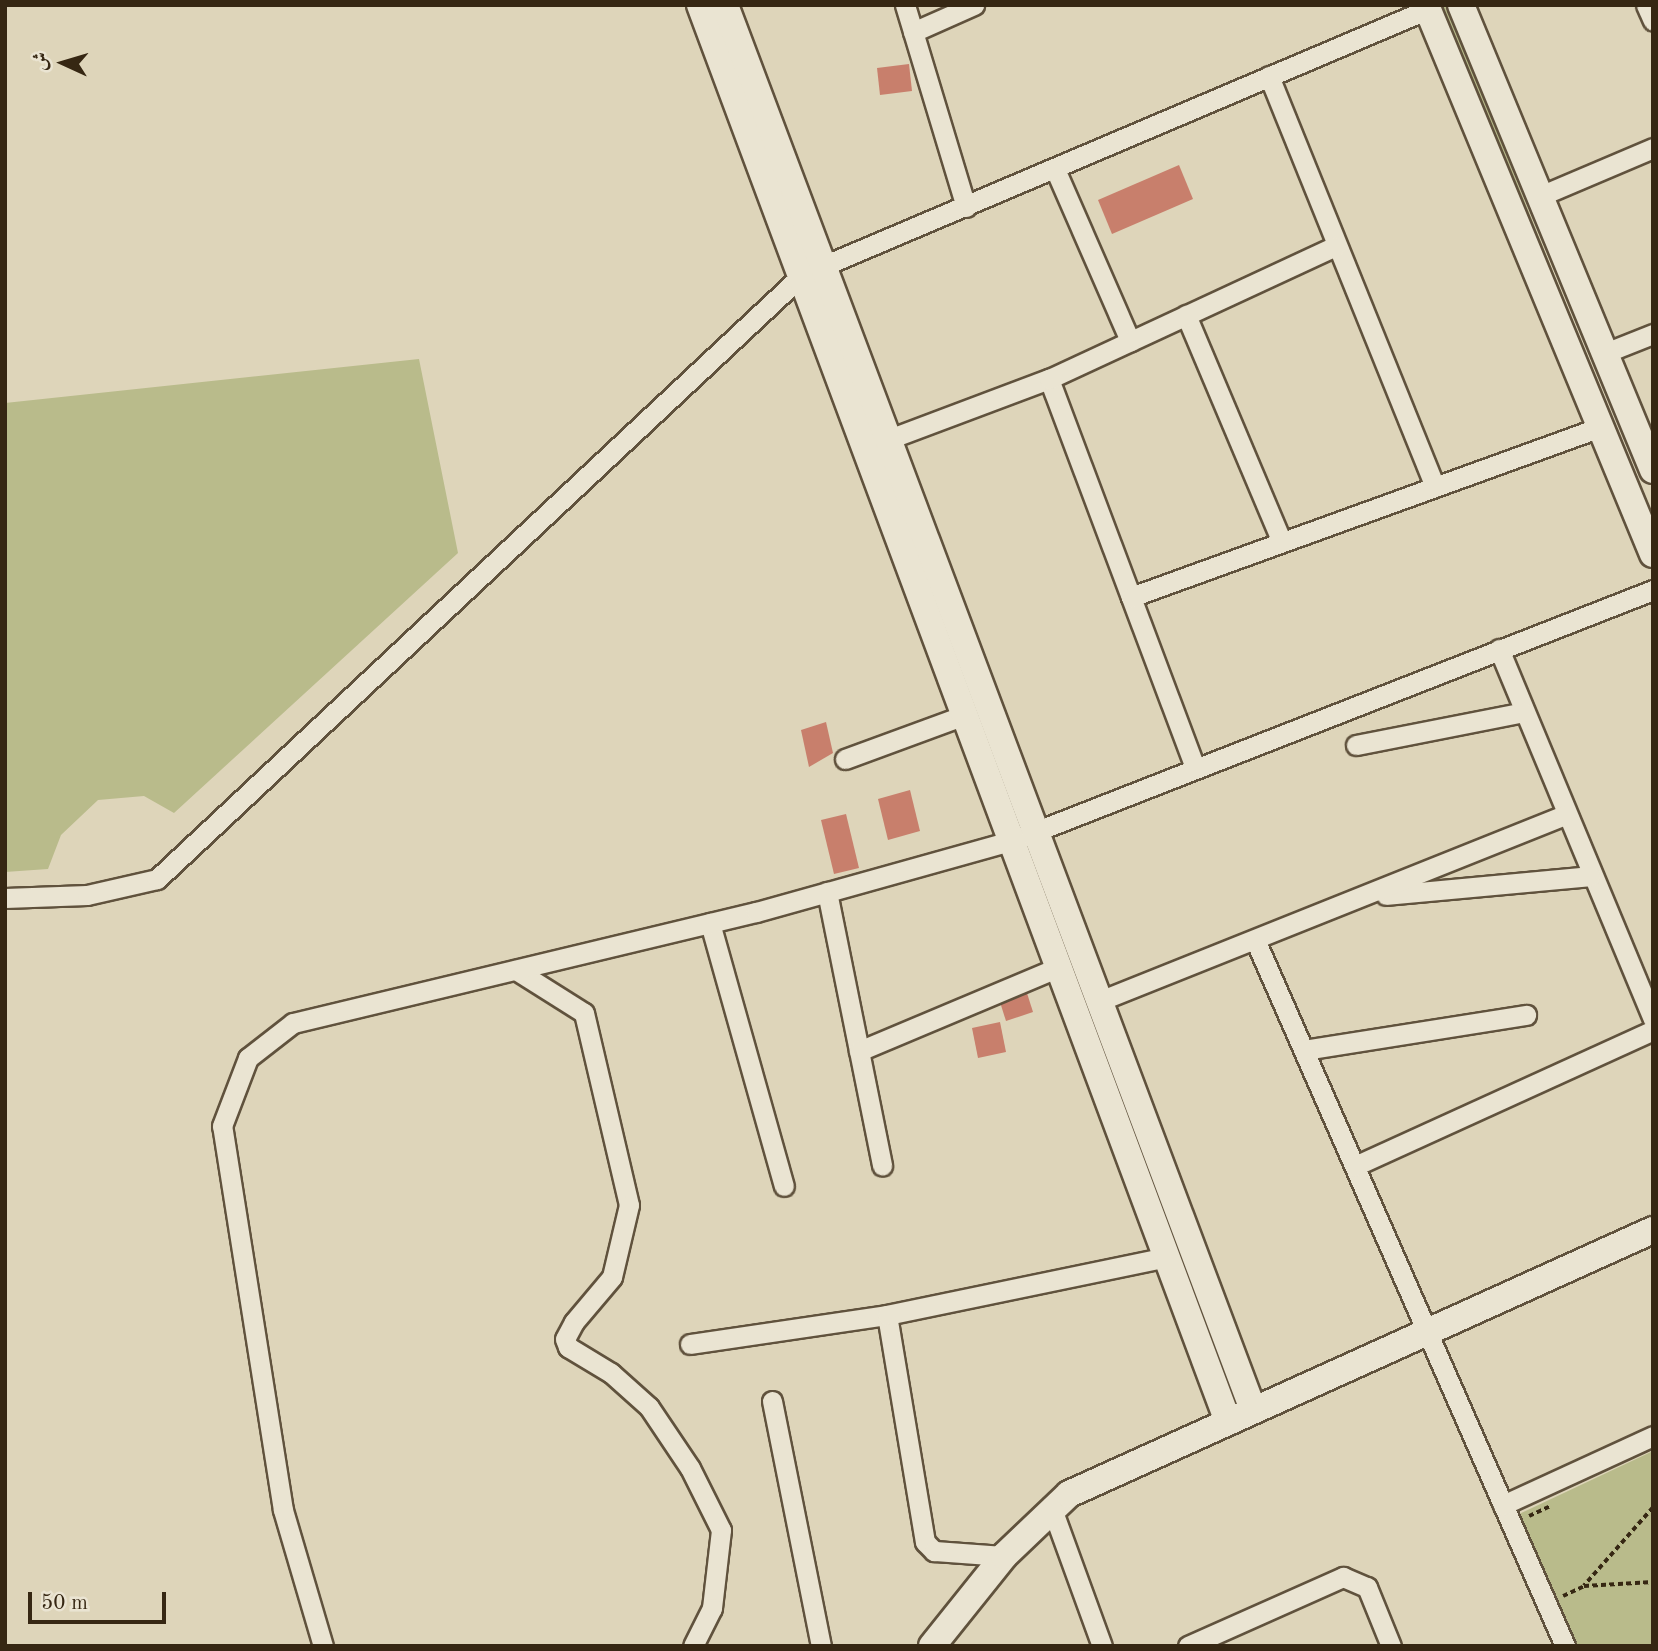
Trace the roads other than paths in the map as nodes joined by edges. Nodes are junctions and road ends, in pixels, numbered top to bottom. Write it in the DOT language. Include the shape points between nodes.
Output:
graph roads {
  1 [pos="700,5"];
  2 [pos="725,5"];
  3 [pos="905,5"];
  4 [pos="974,5"];
  5 [pos="1461,5"];
  6 [pos="1646,5"];
  7 [pos="1427,7"];
  8 [pos="1653,21"];
  9 [pos="913,32"];
  10 [pos="1269,76"];
  11 [pos="1653,148"];
  12 [pos="1055,169"];
  13 [pos="1540,196"];
  14 [pos="966,206"];
  15 [pos="1335,246"];
  16 [pos="813,271"];
  17 [pos="1186,315"];
  18 [pos="1653,334"];
  19 [pos="1130,341"];
  20 [pos="1605,353"];
  21 [pos="1049,379"];
  22 [pos="1635,428"];
  23 [pos="1603,434"];
  24 [pos="889,439"];
  25 [pos="1653,470"];
  26 [pos="1435,487"];
  27 [pos="1282,542"];
  28 [pos="1653,554"];
  29 [pos="1653,590"];
  30 [pos="1131,597"];
  31 [pos="1499,649"];
  32 [pos="1524,712"];
  33 [pos="967,714"];
  34 [pos="1356,745"];
  35 [pos="845,759"];
  36 [pos="1194,765"];
  37 [pos="1564,815"];
  38 [pos="1039,828"];
  39 [pos="1014,840"];
  40 [pos="1590,876"];
  41 [pos="827,892"];
  42 [pos="1365,897"];
  43 [pos="5,898"];
  44 [pos="710,923"];
  45 [pos="1256,942"];
  46 [pos="1061,966"];
  47 [pos="516,970"];
  48 [pos="1102,1000"];
  49 [pos="1527,1015"];
  50 [pos="1653,1019"];
  51 [pos="1653,1030"];
  52 [pos="1304,1050"];
  53 [pos="859,1051"];
  54 [pos="882,1166"];
  55 [pos="1355,1166"];
  56 [pos="784,1186"];
  57 [pos="1653,1230"];
  58 [pos="1168,1256"];
  59 [pos="887,1315"];
  60 [pos="1425,1336"];
  61 [pos="690,1345"];
  62 [pos="772,1401"];
  63 [pos="1253,1410"];
  64 [pos="1228,1422"];
  65 [pos="1653,1436"];
  66 [pos="1503,1505"];
  67 [pos="1051,1507"];
  68 [pos="1004,1556"];
  69 [pos="323,1646"];
  70 [pos="693,1646"];
  71 [pos="821,1646"];
  72 [pos="932,1646"];
  73 [pos="1102,1646"];
  74 [pos="1188,1646"];
  75 [pos="1391,1646"];
  76 [pos="1564,1646"];
  1 -- 16 [label="street"];
  2 -- 16 [label="street"];
  3 -- 9 [label="street"];
  4 -- 9 [label="street"];
  5 -- 13 [label="street"];
  6 -- 8 [label="street"];
  7 -- 10 [label="street"];
  7 -- 23 [label="street"];
  9 -- 14 [label="street"];
  10 -- 12 [label="street"];
  10 -- 15 [label="street"];
  11 -- 13 [label="street"];
  12 -- 14 [label="street"];
  12 -- 19 [label="street"];
  13 -- 20 [label="street"];
  14 -- 16 [label="street"];
  15 -- 17 [label="street"];
  15 -- 26 [label="street"];
  16 -- 24 [label="street"];
  16 -- 33 [label="street"];
  16 -- 43 [label="street" via="157,879 87,895"];
  17 -- 19 [label="street"];
  17 -- 27 [label="street"];
  18 -- 20 [label="street"];
  19 -- 21 [label="street"];
  20 -- 22 [label="street"];
  21 -- 24 [label="street"];
  21 -- 30 [label="street"];
  22 -- 23 [label="street"];
  22 -- 25 [label="street"];
  23 -- 26 [label="street"];
  23 -- 28 [label="street"];
  24 -- 38 [label="street"];
  26 -- 27 [label="street"];
  27 -- 30 [label="street"];
  29 -- 31 [label="street"];
  30 -- 36 [label="street"];
  31 -- 32 [label="street"];
  31 -- 36 [label="street"];
  32 -- 34 [label="street"];
  32 -- 37 [label="street"];
  33 -- 35 [label="street"];
  33 -- 39 [label="street"];
  36 -- 38 [label="street"];
  37 -- 40 [label="street"];
  37 -- 42 [label="street"];
  38 -- 39 [label="street"];
  38 -- 48 [label="street"];
  39 -- 41 [label="street"];
  39 -- 46 [label="street"];
  40 -- 42 [label="street"];
  40 -- 50 [label="street"];
  41 -- 44 [label="street"];
  41 -- 53 [label="street"];
  42 -- 45 [label="street"];
  44 -- 47 [label="street"];
  44 -- 56 [label="street"];
  45 -- 48 [label="street"];
  45 -- 52 [label="street"];
  46 -- 53 [label="street"];
  46 -- 58 [label="street"];
  47 -- 69 [label="street" via="293,1023 248,1058 222,1126 282,1510"];
  47 -- 70 [label="street" via="584,1013 629,1205 612,1277 565,1339 568,1347 611,1373 649,1407 690,1468 721,1530 712,1608"];
  48 -- 63 [label="street"];
  49 -- 52 [label="street"];
  51 -- 55 [label="street"];
  52 -- 55 [label="street"];
  53 -- 54 [label="street"];
  55 -- 60 [label="street"];
  57 -- 60 [label="street"];
  58 -- 59 [label="street"];
  58 -- 64 [label="street"];
  59 -- 61 [label="street"];
  59 -- 68 [label="street" via="925,1542 934,1551"];
  60 -- 63 [label="street"];
  60 -- 66 [label="street"];
  62 -- 71 [label="street"];
  63 -- 64 [label="street"];
  64 -- 67 [label="street"];
  65 -- 66 [label="street"];
  66 -- 76 [label="street"];
  67 -- 68 [label="street"];
  67 -- 73 [label="street"];
  68 -- 72 [label="street"];
  74 -- 75 [label="street" via="1343,1577 1367,1587"];
}
